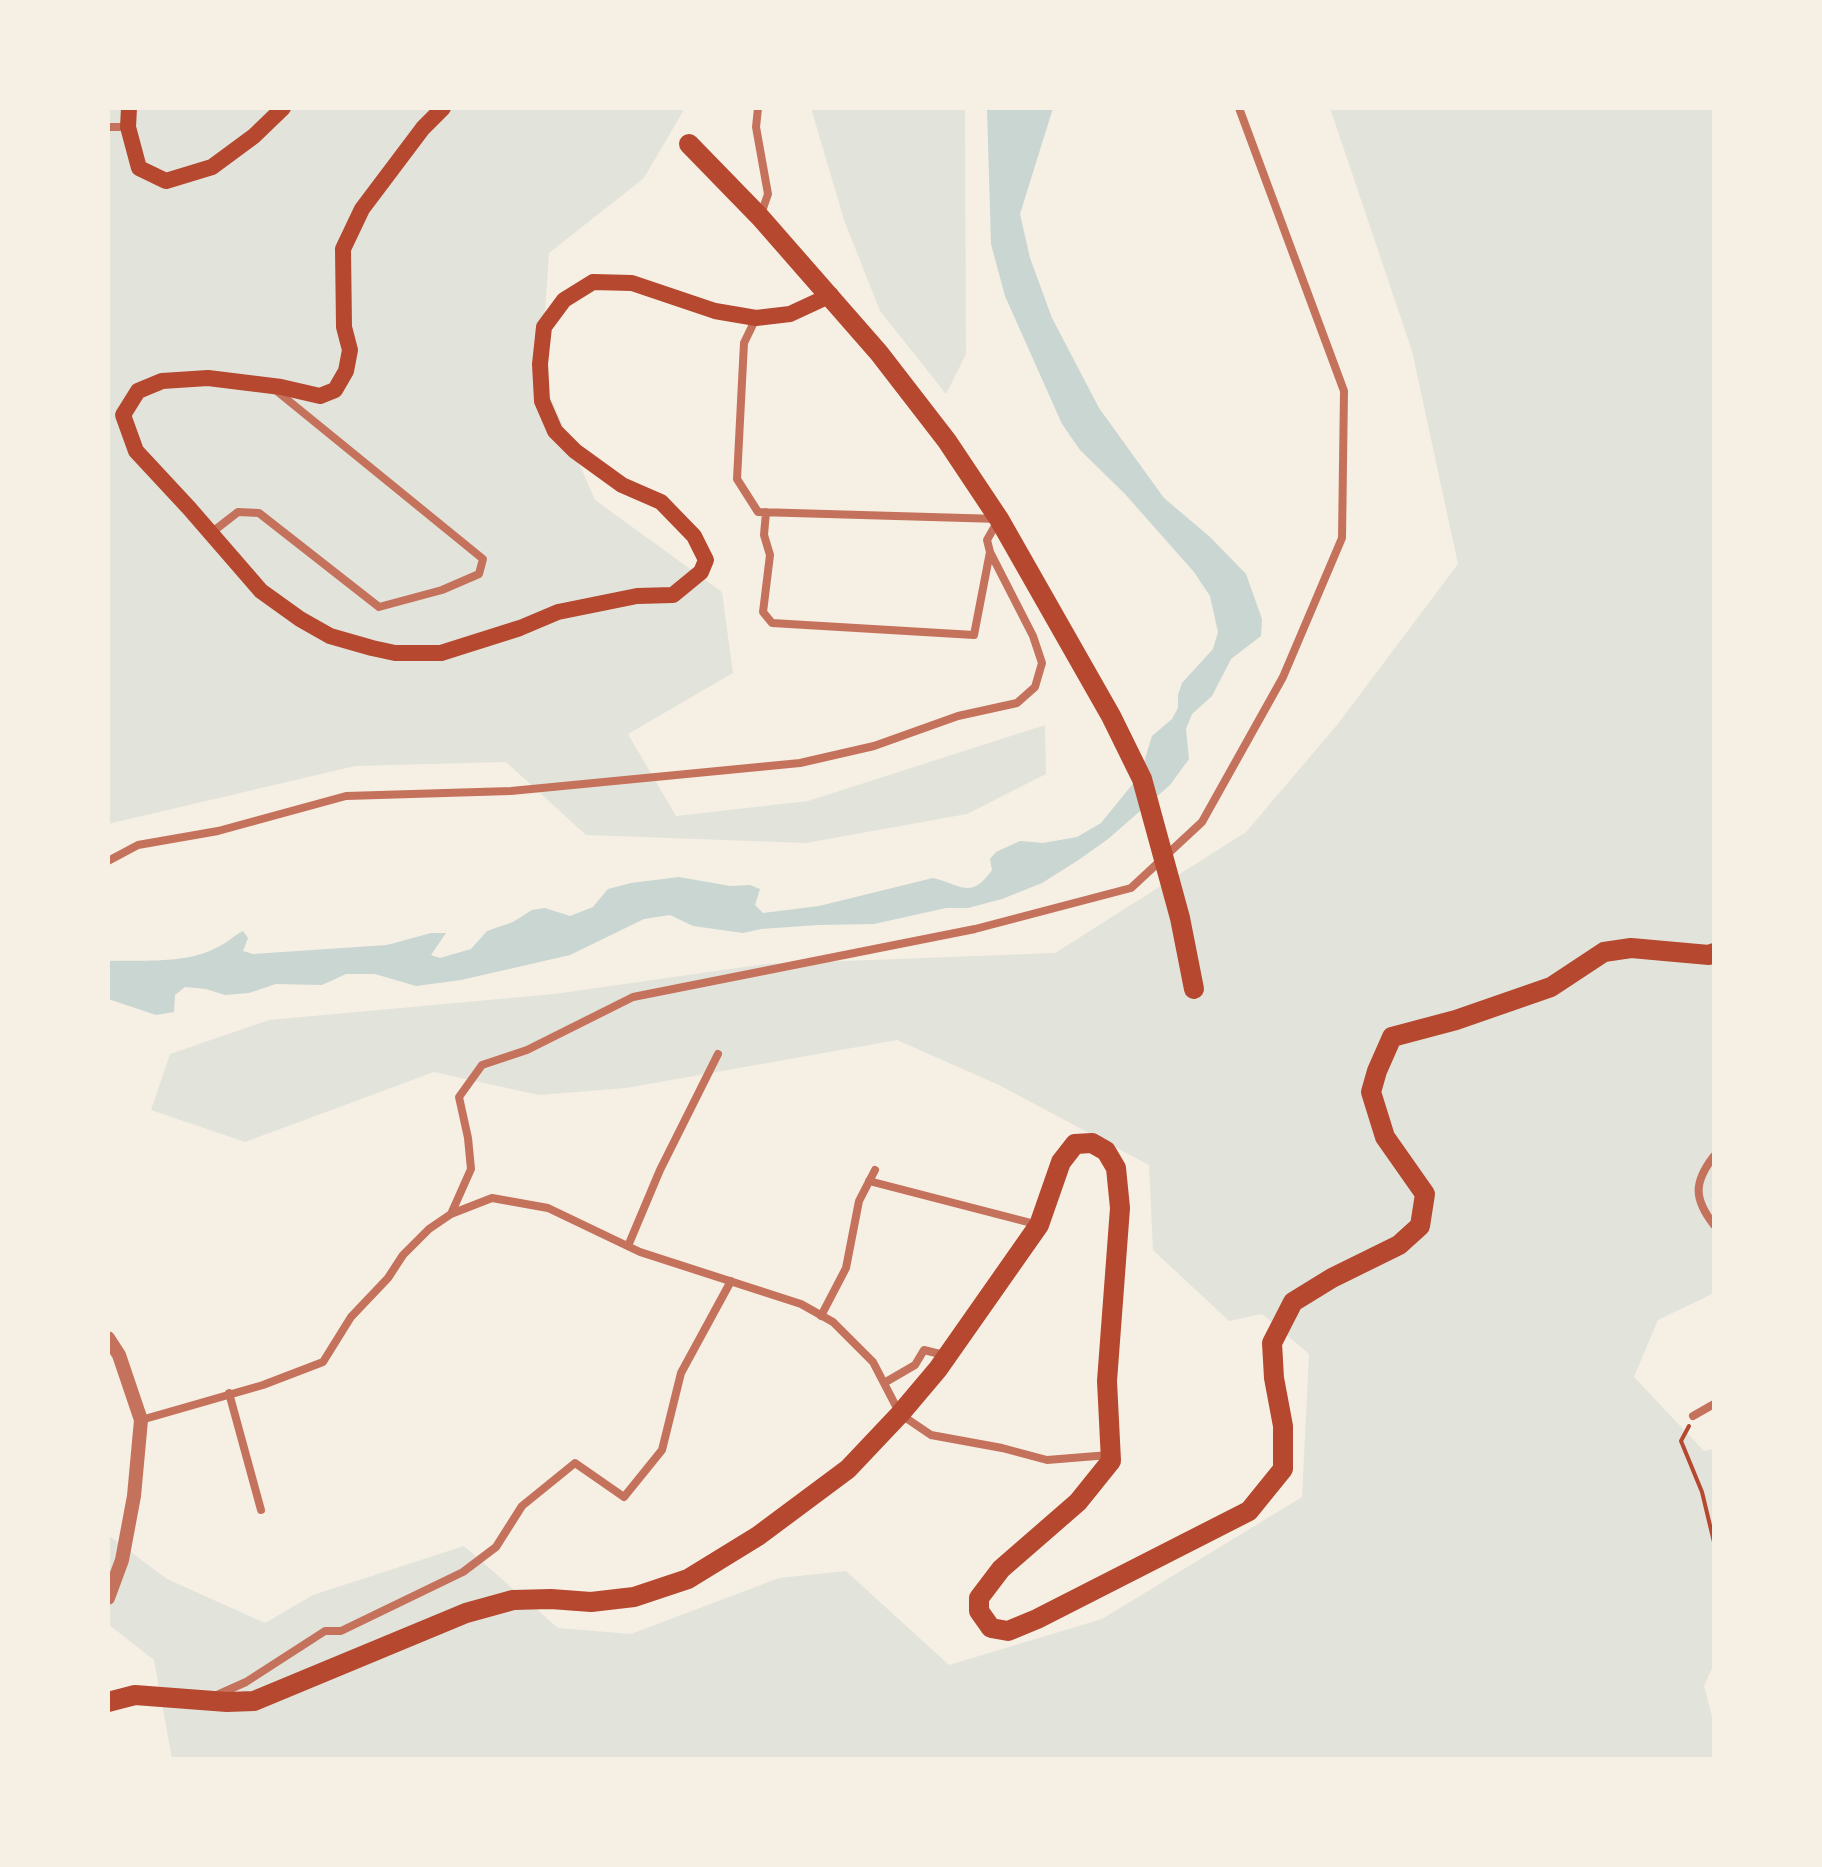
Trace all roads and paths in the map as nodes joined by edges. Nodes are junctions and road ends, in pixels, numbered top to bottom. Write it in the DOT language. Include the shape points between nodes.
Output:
graph roads {
  1 [pos="129,108"];
  2 [pos="283,108"];
  3 [pos="443,108"];
  4 [pos="758,108"];
  5 [pos="1239,108"];
  6 [pos="108,127"];
  7 [pos="128,127"];
  8 [pos="689,144"];
  9 [pos="760,217"];
  10 [pos="831,295"];
  11 [pos="756,318"];
  12 [pos="269,385"];
  13 [pos="766,512"];
  14 [pos="999,519"];
  15 [pos="211,533"];
  16 [pos="990,552"];
  17 [pos="108,861"];
  18 [pos="1714,953"];
  19 [pos="1194,989"];
  20 [pos="718,1054"];
  21 [pos="1714,1156"];
  22 [pos="875,1170"];
  23 [pos="869,1181"];
  24 [pos="451,1214"];
  25 [pos="1039,1225"];
  26 [pos="1714,1225"];
  27 [pos="628,1246"];
  28 [pos="731,1281"];
  29 [pos="821,1316"];
  30 [pos="108,1338"];
  31 [pos="948,1356"];
  32 [pos="884,1383"];
  33 [pos="229,1393"];
  34 [pos="1714,1404"];
  35 [pos="900,1414"];
  36 [pos="1693,1416"];
  37 [pos="141,1420"];
  38 [pos="1110,1455"];
  39 [pos="261,1510"];
  40 [pos="1714,1542"];
  41 [pos="108,1598"];
  42 [pos="204,1701"];
  43 [pos="108,1702"];
  1 -- 7 [label="main road"];
  2 -- 7 [label="main road" via="212,167 166,181 139,168"];
  3 -- 12 [label="main road" via="362,209 343,249 344,327 350,350 335,390 320,396"];
  4 -- 9 [label="street" via="756,127 768,194"];
  5 -- 24 [label="street" via="1344,391 1342,538 1283,677 1202,822 1131,888 975,929 633,997 527,1050 482,1065 459,1097 471,1169"];
  6 -- 7 [label="street"];
  8 -- 9 [label="main road"];
  9 -- 10 [label="main road"];
  10 -- 11 [label="main road" via="790,314"];
  10 -- 14 [label="main road" via="947,441"];
  11 -- 13 [label="street" via="744,343 737,479 758,512"];
  11 -- 15 [label="main road" via="715,311 632,283 593,282 564,300 544,327 542,401 555,431 622,485 661,502 694,536 706,560 701,572 673,595 637,596 558,612 441,653 395,653 330,636 300,619 261,591"];
  12 -- 15 [label="main road" via="208,378 162,381 138,391 123,415 136,451"];
  12 -- 15 [label="street" via="483,559 479,574 379,607 259,513 238,512"];
  13 -- 14 [label="street"];
  13 -- 16 [label="street" via="764,535 770,555 763,612 772,623 974,635"];
  14 -- 16 [label="street" via="987,540"];
  14 -- 19 [label="main road" via="1142,779"];
  16 -- 17 [label="street" via="1042,663 1035,687 1017,703 800,763 511,791 346,796 218,831 138,845"];
  18 -- 38 [label="main road" via="1631,948 1604,952 1551,987 1392,1037 1371,1092 1385,1137 1425,1194 1420,1226 1399,1245 1293,1302 1272,1343 1283,1469 1249,1511 1037,1619 1008,1631 991,1628 979,1611 979,1598 1001,1569 1078,1502 1111,1461"];
  20 -- 27 [label="street"];
  21 -- 26 [label="street" via="1698,1190 1701,1208"];
  22 -- 23 [label="street"];
  23 -- 25 [label="street"];
  23 -- 29 [label="street" via="859,1201 846,1268"];
  24 -- 27 [label="street" via="492,1198 506,1200 548,1208"];
  24 -- 33 [label="street" via="403,1255 351,1317 323,1362"];
  25 -- 31 [label="main road"];
  25 -- 38 [label="main road" via="1061,1162 1075,1144 1092,1143 1106,1151 1116,1168 1120,1208 1107,1381"];
  27 -- 28 [label="street"];
  28 -- 29 [label="street"];
  28 -- 42 [label="street" via="681,1373 662,1450 624,1497 575,1463 522,1506 496,1547 463,1572 341,1631 325,1631 246,1682"];
  29 -- 32 [label="street" via="873,1362"];
  30 -- 37 [label="street"];
  31 -- 32 [label="street" via="924,1350 915,1365"];
  31 -- 35 [label="main road"];
  32 -- 35 [label="street"];
  33 -- 37 [label="street"];
  33 -- 39 [label="street"];
  34 -- 36 [label="street"];
  35 -- 38 [label="street" via="931,1435 1047,1460"];
  35 -- 42 [label="main road" via="848,1469 810,1499 688,1579 634,1597 513,1600 466,1613 254,1701"];
  36 -- 40 [label="path" via="1681,1441 1702,1492"];
  37 -- 41 [label="street" via="132,1509"];
  42 -- 43 [label="main road" via="135,1695"];
}
